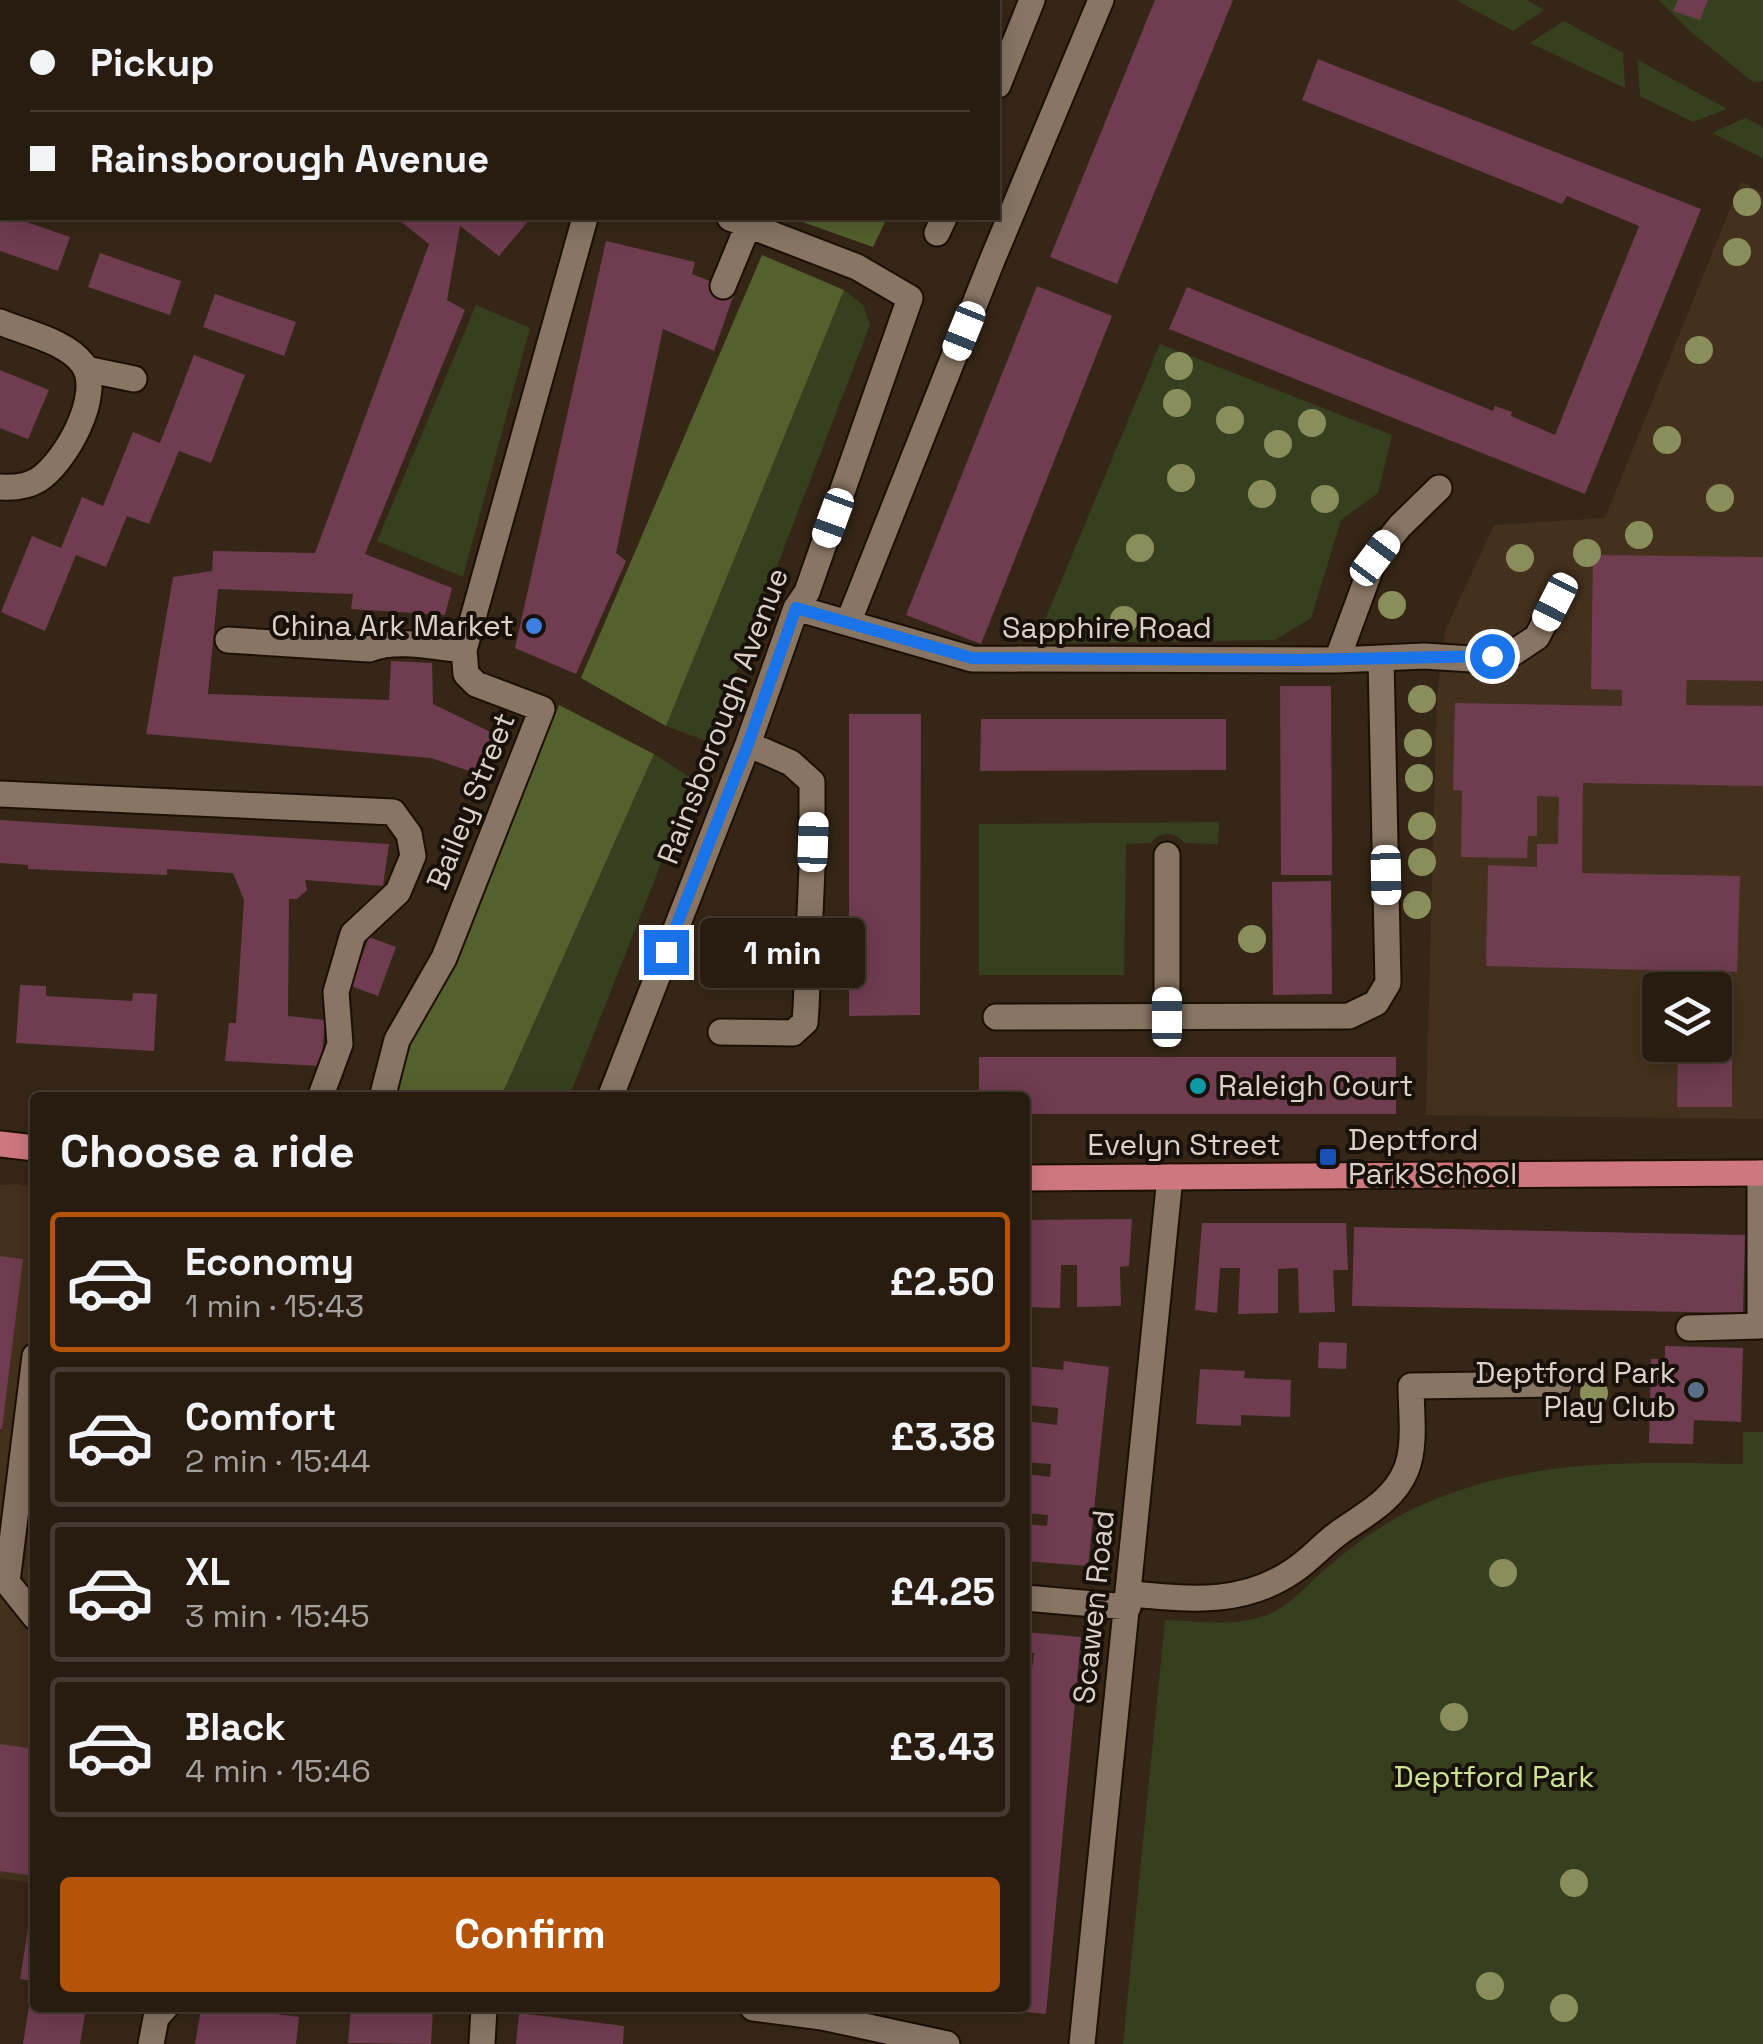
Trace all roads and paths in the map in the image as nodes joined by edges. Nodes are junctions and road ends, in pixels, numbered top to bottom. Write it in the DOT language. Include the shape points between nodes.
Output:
graph roads {
  1 [pos="1032,0"];
  2 [pos="1101,0"];
  3 [pos="1000,80"];
  4 [pos="584,220"];
  5 [pos="739,220"];
  6 [pos="722,286"];
  7 [pos="0,322"];
  8 [pos="86,369"];
  9 [pos="134,379"];
  10 [pos="1440,488"];
  11 [pos="1,489"];
  12 [pos="1555,602"];
  13 [pos="796,608"];
  14 [pos="848,623"];
  15 [pos="228,640"];
  16 [pos="464,650"];
  17 [pos="1381,658"];
  18 [pos="1336,660"];
  19 [pos="748,744"];
  20 [pos="0,794"];
  21 [pos="1167,855"];
  22 [pos="996,1017"];
  23 [pos="1167,1017"];
  24 [pos="722,1032"];
  25 [pos="322,1092"];
  26 [pos="383,1092"];
  27 [pos="612,1092"];
  28 [pos="0,1144"];
  29 [pos="30,1147"];
  30 [pos="1762,1173"];
  31 [pos="1170,1177"];
  32 [pos="1030,1178"];
  33 [pos="1689,1328"];
  34 [pos="1560,1384"];
  35 [pos="30,1398"];
  36 [pos="1030,1598"];
  37 [pos="1129,1601"];
  38 [pos="30,1611"];
  39 [pos="161,2012"];
  40 [pos="484,2012"];
  41 [pos="784,2012"];
  42 [pos="151,2044"];
  43 [pos="482,2044"];
  44 [pos="947,2044"];
  45 [pos="1082,2044"];
  1 -- 3 [label="street"];
  2 -- 14 [label="street"];
  4 -- 16 [label="street"];
  5 -- 6 [label="street"];
  5 -- 13 [label="street, Rainsborough Avenue" via="858,267 910,298"];
  7 -- 8 [label="street" via="72,351"];
  8 -- 9 [label="street"];
  8 -- 11 [label="street" via="90,397 60,462 36,482"];
  10 -- 18 [label="street" via="1375,558"];
  12 -- 17 [label="street, Sapphire Road" via="1537,637 1513,653"];
  13 -- 14 [label="street, Sapphire Road"];
  13 -- 19 [label="street, Rainsborough Avenue"];
  14 -- 18 [label="street, Sapphire Road" via="972,658"];
  15 -- 16 [label="street"];
  16 -- 26 [label="street, Bailey Street" via="466,674 476,684 542,709 444,958 396,1040"];
  17 -- 18 [label="street, Sapphire Road"];
  17 -- 23 [label="street" via="1388,983 1376,1003 1348,1016"];
  19 -- 24 [label="street" via="791,763 812,782 804,1022 792,1032"];
  19 -- 27 [label="street, Rainsborough Avenue"];
  20 -- 25 [label="street" via="393,812 409,834 413,856 398,892 353,934 336,992 340,1044"];
  21 -- 23 [label="street"];
  22 -- 23 [label="street"];
  28 -- 29 [label="main road"];
  30 -- 31 [label="main road, Evelyn Street"];
  30 -- 33 [label="street" via="1760,1326"];
  31 -- 32 [label="main road, Evelyn Street"];
  31 -- 37 [label="street, Scawen Road"];
  34 -- 37 [label="street" via="1412,1386 1405,1474 1388,1496 1296,1570 1248,1594"];
  35 -- 38 [label="street" via="8,1582"];
  36 -- 37 [label="street"];
  37 -- 45 [label="street, Scawen Road"];
  39 -- 42 [label="street"];
  40 -- 43 [label="street"];
  41 -- 44 [label="street"];
}
